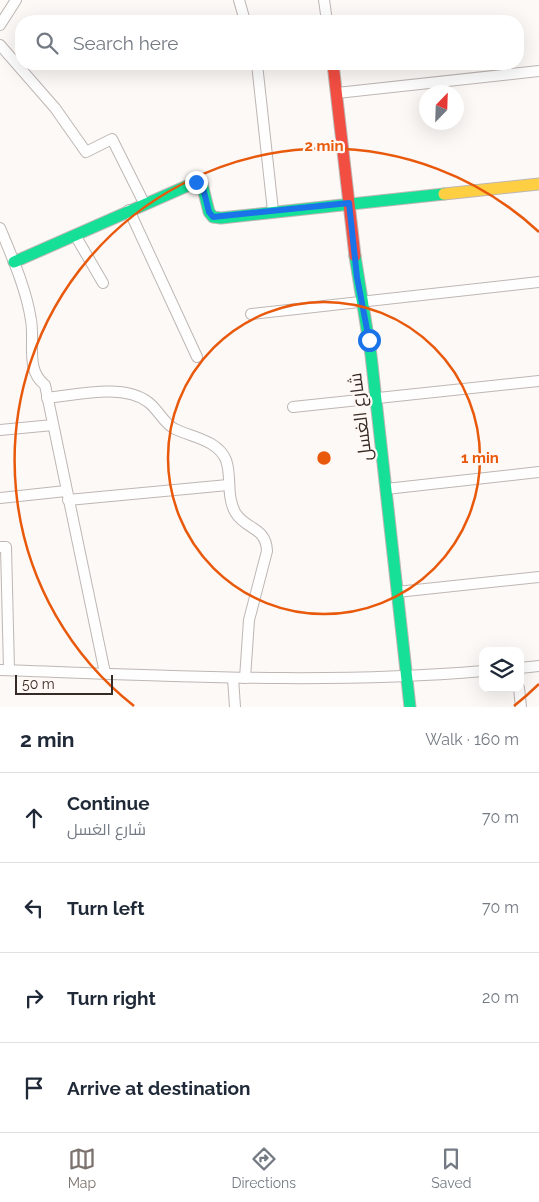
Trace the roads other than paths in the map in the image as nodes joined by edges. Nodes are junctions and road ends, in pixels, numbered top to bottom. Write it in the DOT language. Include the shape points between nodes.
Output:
graph roads {
  1 [pos="16,0"];
  2 [pos="239,0"];
  3 [pos="324,0"];
  4 [pos="243,15"];
  5 [pos="326,15"];
  6 [pos="0,25"];
  7 [pos="0,45"];
  8 [pos="15,62"];
  9 [pos="22,70"];
  10 [pos="258,70"];
  11 [pos="334,70"];
  12 [pos="539,71"];
  13 [pos="337,93"];
  14 [pos="539,184"];
  15 [pos="349,203"];
  16 [pos="144,204"];
  17 [pos="129,210"];
  18 [pos="273,211"];
  19 [pos="0,228"];
  20 [pos="75,235"];
  21 [pos="14,262"];
  22 [pos="539,282"];
  23 [pos="103,283"];
  24 [pos="362,301"];
  25 [pos="251,314"];
  26 [pos="198,357"];
  27 [pos="539,381"];
  28 [pos="375,397"];
  29 [pos="47,398"];
  30 [pos="293,407"];
  31 [pos="53,426"];
  32 [pos="0,430"];
  33 [pos="539,472"];
  34 [pos="228,485"];
  35 [pos="386,489"];
  36 [pos="67,495"];
  37 [pos="0,498"];
  38 [pos="0,547"];
  39 [pos="539,577"];
  40 [pos="397,592"];
  41 [pos="539,666"];
  42 [pos="524,668"];
  43 [pos="4,670"];
  44 [pos="479,671"];
  45 [pos="105,673"];
  46 [pos="233,678"];
  47 [pos="245,678"];
  48 [pos="406,678"];
  49 [pos="519,692"];
  50 [pos="235,707"];
  51 [pos="410,707"];
  52 [pos="521,707"];
  1 -- 6 [label="street"];
  2 -- 4 [label="street"];
  3 -- 5 [label="street"];
  7 -- 8 [label="street"];
  9 -- 16 [label="street" via="55,108 86,152 112,139"];
  10 -- 18 [label="street"];
  11 -- 13 [label="street, شارع الغسل"];
  12 -- 13 [label="street"];
  13 -- 15 [label="street, شارع الغسل"];
  14 -- 15 [label="street"];
  15 -- 18 [label="street"];
  15 -- 24 [label="street, شارع الغسل"];
  16 -- 17 [label="street"];
  16 -- 18 [label="street" via="196,182 202,184 213,217"];
  17 -- 20 [label="street"];
  17 -- 26 [label="street"];
  19 -- 21 [label="street"];
  20 -- 21 [label="street"];
  20 -- 23 [label="street"];
  21 -- 29 [label="street" via="31,320 33,370 37,380 45,385"];
  22 -- 24 [label="street"];
  24 -- 25 [label="street"];
  24 -- 28 [label="street, شارع الغسل"];
  27 -- 28 [label="street"];
  28 -- 30 [label="street"];
  28 -- 35 [label="street, شارع الغسل"];
  29 -- 31 [label="street"];
  29 -- 34 [label="street" via="122,391 136,394 149,402 172,428 219,449 226,460"];
  31 -- 32 [label="street"];
  31 -- 36 [label="street"];
  33 -- 35 [label="street"];
  34 -- 36 [label="street"];
  34 -- 47 [label="street" via="230,502 236,514 262,533 267,551 249,620"];
  35 -- 40 [label="street, شارع الغسل"];
  36 -- 37 [label="street"];
  36 -- 45 [label="street"];
  38 -- 43 [label="street" via="6,547"];
  39 -- 40 [label="street"];
  40 -- 48 [label="street, شارع الغسل"];
  41 -- 42 [label="street"];
  43 -- 45 [label="street"];
  44 -- 48 [label="street"];
  45 -- 46 [label="street"];
  46 -- 47 [label="street"];
  46 -- 50 [label="street"];
  47 -- 48 [label="street"];
  48 -- 51 [label="street, شارع الغسل"];
  49 -- 52 [label="street"];
}
